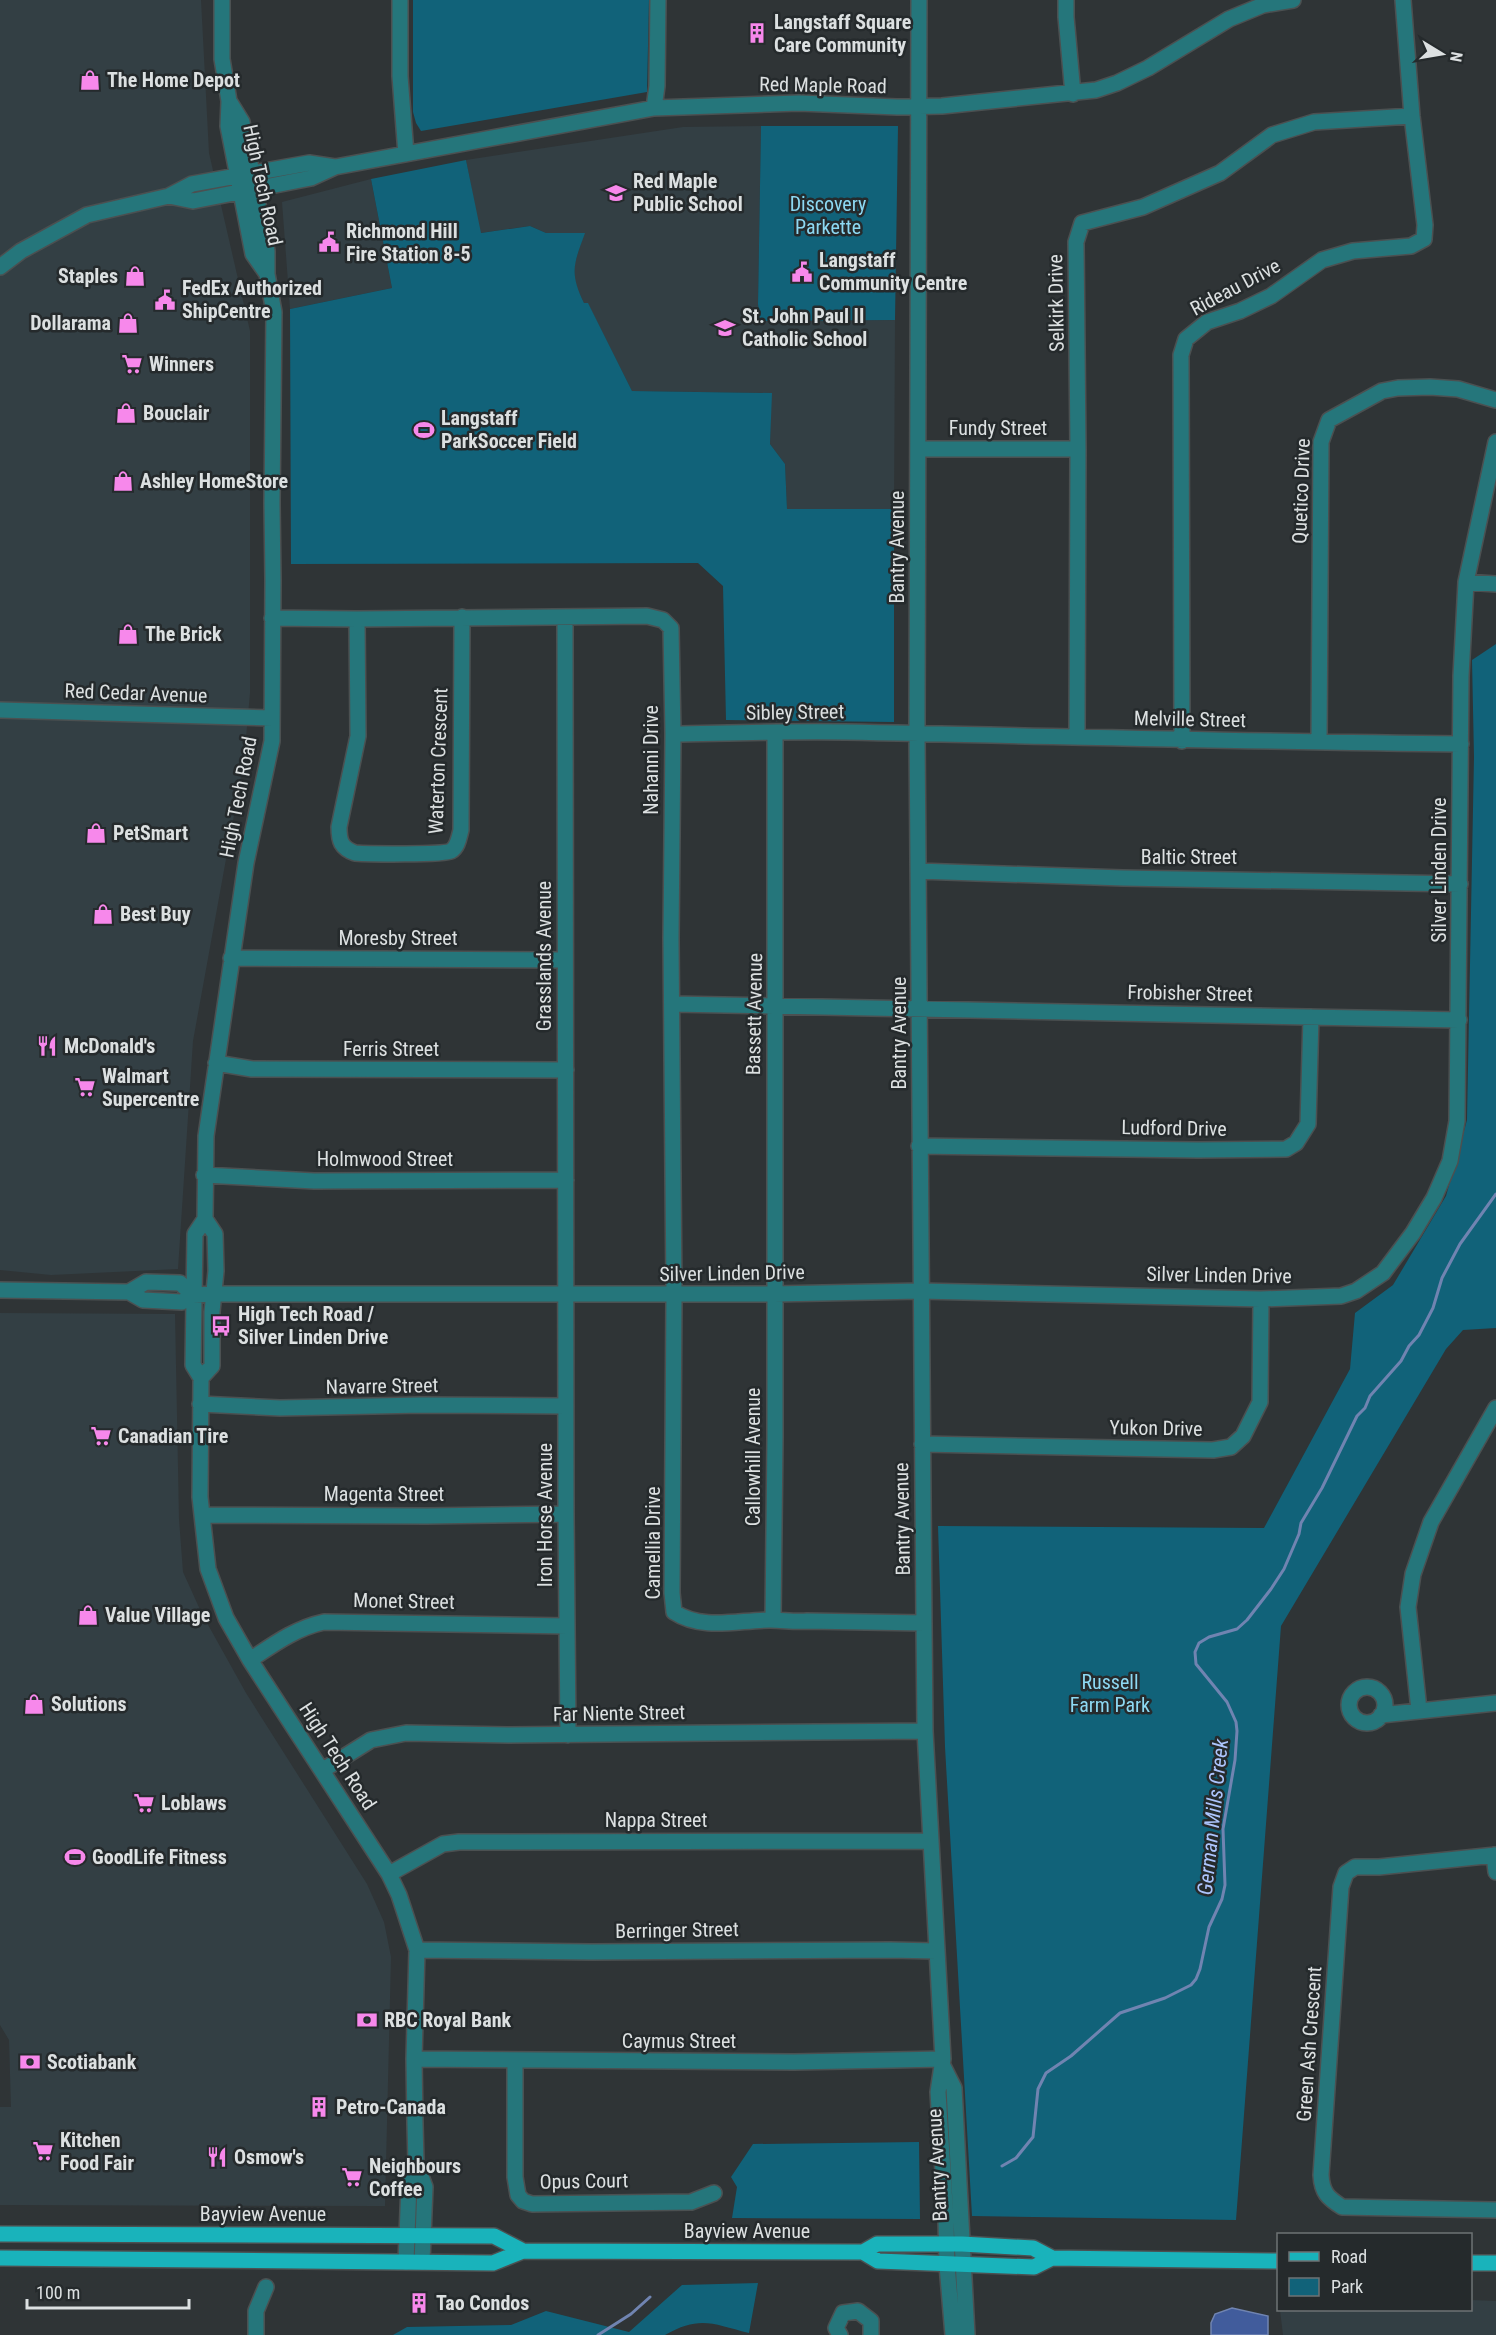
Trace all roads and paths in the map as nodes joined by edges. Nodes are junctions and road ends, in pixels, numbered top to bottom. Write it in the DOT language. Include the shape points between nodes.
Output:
graph roads {
  1 [pos="222,0"];
  2 [pos="400,0"];
  3 [pos="658,0"];
  4 [pos="919,0"];
  5 [pos="1066,0"];
  6 [pos="1293,0"];
  7 [pos="1403,0"];
  8 [pos="1073,94"];
  9 [pos="920,105"];
  10 [pos="654,108"];
  11 [pos="1412,116"];
  12 [pos="406,154"];
  13 [pos="335,167"];
  14 [pos="244,175"];
  15 [pos="248,191"];
  16 [pos="169,196"];
  17 [pos="0,267"];
  18 [pos="1496,400"];
  19 [pos="1496,442"];
  20 [pos="918,449"];
  21 [pos="1078,449"];
  22 [pos="1466,582"];
  23 [pos="1496,584"];
  24 [pos="462,617"];
  25 [pos="565,617"];
  26 [pos="272,618"];
  27 [pos="357,619"];
  28 [pos="0,710"];
  29 [pos="272,718"];
  30 [pos="673,734"];
  31 [pos="774,734"];
  32 [pos="917,734"];
  33 [pos="1077,736"];
  34 [pos="1182,741"];
  35 [pos="1319,742"];
  36 [pos="1461,744"];
  37 [pos="918,871"];
  38 [pos="1460,884"];
  39 [pos="231,958"];
  40 [pos="565,960"];
  41 [pos="672,1004"];
  42 [pos="774,1006"];
  43 [pos="920,1009"];
  44 [pos="1311,1017"];
  45 [pos="1459,1020"];
  46 [pos="216,1063"];
  47 [pos="566,1070"];
  48 [pos="919,1146"];
  49 [pos="204,1175"];
  50 [pos="566,1180"];
  51 [pos="205,1219"];
  52 [pos="0,1290"];
  53 [pos="920,1291"];
  54 [pos="215,1294"];
  55 [pos="674,1294"];
  56 [pos="774,1294"];
  57 [pos="193,1295"];
  58 [pos="566,1295"];
  59 [pos="1261,1299"];
  60 [pos="201,1378"];
  61 [pos="200,1404"];
  62 [pos="566,1406"];
  63 [pos="1496,1408"];
  64 [pos="922,1444"];
  65 [pos="566,1514"];
  66 [pos="202,1515"];
  67 [pos="772,1620"];
  68 [pos="924,1623"];
  69 [pos="567,1626"];
  70 [pos="250,1660"];
  71 [pos="1496,1703"];
  72 [pos="1419,1710"];
  73 [pos="1381,1715"];
  74 [pos="925,1731"];
  75 [pos="568,1734"];
  76 [pos="323,1770"];
  77 [pos="931,1841"];
  78 [pos="1495,1855"];
  79 [pos="1496,1872"];
  80 [pos="389,1874"];
  81 [pos="417,1950"];
  82 [pos="936,1951"];
  83 [pos="414,2059"];
  84 [pos="515,2061"];
  85 [pos="943,2063"];
  86 [pos="416,2163"];
  87 [pos="714,2193"];
  88 [pos="1496,2210"];
  89 [pos="0,2234"];
  90 [pos="407,2235"];
  91 [pos="423,2235"];
  92 [pos="955,2244"];
  93 [pos="523,2251"];
  94 [pos="863,2252"];
  95 [pos="0,2258"];
  96 [pos="1052,2258"];
  97 [pos="1277,2261"];
  98 [pos="406,2262"];
  99 [pos="422,2262"];
  100 [pos="1472,2263"];
  101 [pos="1496,2264"];
  102 [pos="947,2265"];
  103 [pos="963,2265"];
  104 [pos="266,2287"];
  105 [pos="256,2335"];
  106 [pos="840,2335"];
  107 [pos="872,2335"];
  108 [pos="953,2335"];
  109 [pos="967,2335"];
  1 -- 14 [label="street, High Tech Road" via="222,59 230,101 242,122"];
  2 -- 12 [label="street"];
  3 -- 10 [label="street"];
  4 -- 9 [label="street, Bantry Avenue"];
  5 -- 8 [label="street"];
  6 -- 8 [label="street, Red Maple Road" via="1263,5 1229,19 1117,83"];
  7 -- 11 [label="street, Rideau Drive"];
  8 -- 9 [label="street, Red Maple Road"];
  9 -- 10 [label="street, Red Maple Road" via="799,103"];
  9 -- 20 [label="street, Bantry Avenue"];
  10 -- 12 [label="street, Red Maple Road"];
  11 -- 21 [label="street, Selkirk Drive" via="1314,122 1272,135 1220,173 1143,207 1082,223 1076,242"];
  11 -- 34 [label="street, Rideau Drive" via="1424,239 1411,246 1353,251 1322,260 1271,296 1207,322 1186,339 1181,355"];
  12 -- 13 [label="street, Red Maple Road"];
  13 -- 14 [label="street, Red Maple Road" via="309,163"];
  13 -- 15 [label="street, Red Maple Road" via="311,178"];
  14 -- 15 [label="street, High Tech Road"];
  14 -- 16 [label="street, Red Maple Road" via="192,184"];
  15 -- 16 [label="street, Red Maple Road" via="193,201"];
  15 -- 26 [label="street, High Tech Road" via="267,251 274,312"];
  16 -- 17 [label="street, Red Maple Road" via="87,215"];
  18 -- 35 [label="street, Quetico Drive" via="1458,389 1398,388 1382,391 1329,420 1321,442"];
  19 -- 22 [label="street, Silver Linden Drive"];
  20 -- 21 [label="street, Fundy Street"];
  20 -- 32 [label="street, Bantry Avenue"];
  21 -- 33 [label="street, Selkirk Drive"];
  22 -- 23 [label="street"];
  22 -- 36 [label="street, Silver Linden Drive"];
  24 -- 25 [label="street, Nahanni Drive"];
  24 -- 27 [label="street, Nahanni Drive"];
  24 -- 27 [label="street, Waterton Crescent" via="461,830 456,847 434,854 355,853 345,850 339,840 358,736"];
  25 -- 30 [label="street, Nahanni Drive" via="647,616 663,620 671,628"];
  25 -- 40 [label="street, Grasslands Avenue"];
  26 -- 27 [label="street, Nahanni Drive"];
  26 -- 29 [label="street, High Tech Road"];
  28 -- 29 [label="street, Red Cedar Avenue"];
  29 -- 39 [label="street, High Tech Road" via="272,741"];
  30 -- 31 [label="street, Sibley Street"];
  30 -- 41 [label="street, Nahanni Drive"];
  31 -- 32 [label="street, Sibley Street"];
  31 -- 42 [label="street, Bassett Avenue"];
  32 -- 33 [label="street, Melville Street"];
  32 -- 37 [label="street, Bantry Avenue"];
  33 -- 34 [label="street, Melville Street"];
  34 -- 35 [label="street, Melville Street"];
  35 -- 36 [label="street, Melville Street"];
  36 -- 38 [label="street, Silver Linden Drive"];
  37 -- 38 [label="street, Baltic Street"];
  37 -- 43 [label="street, Bantry Avenue"];
  38 -- 45 [label="street, Silver Linden Drive"];
  39 -- 40 [label="street, Moresby Street"];
  39 -- 46 [label="street, High Tech Road"];
  40 -- 47 [label="street, Grasslands Avenue"];
  41 -- 42 [label="street, Frobisher Street"];
  41 -- 55 [label="street, Nahanni Drive"];
  42 -- 43 [label="street, Frobisher Street"];
  42 -- 56 [label="street, Bassett Avenue"];
  43 -- 44 [label="street, Frobisher Street"];
  43 -- 48 [label="street, Bantry Avenue"];
  44 -- 45 [label="street, Frobisher Street"];
  44 -- 48 [label="street, Ludford Drive" via="1308,1124 1296,1143 1286,1149"];
  45 -- 59 [label="street, Silver Linden Drive" via="1457,1121 1450,1161 1434,1198 1394,1261 1356,1291 1341,1296"];
  46 -- 47 [label="street, Ferris Street" via="252,1069"];
  46 -- 49 [label="street, High Tech Road"];
  47 -- 50 [label="street, Grasslands Avenue"];
  48 -- 53 [label="street, Bantry Avenue"];
  49 -- 50 [label="street, Holmwood Street" via="314,1181"];
  49 -- 51 [label="street, High Tech Road"];
  50 -- 58 [label="street, Grasslands Avenue"];
  51 -- 54 [label="street, High Tech Road" via="215,1234"];
  51 -- 57 [label="street, High Tech Road" via="195,1234"];
  52 -- 57 [label="street, Silver Linden Drive" via="129,1292 143,1300 182,1302"];
  53 -- 56 [label="street, Silver Linden Drive"];
  53 -- 59 [label="street, Silver Linden Drive"];
  53 -- 64 [label="street, Bantry Avenue"];
  54 -- 57 [label="street, Silver Linden Drive"];
  54 -- 58 [label="street, Silver Linden Drive"];
  54 -- 60 [label="street, High Tech Road" via="212,1366"];
  55 -- 56 [label="street, Silver Linden Drive"];
  55 -- 58 [label="street, Silver Linden Drive"];
  55 -- 67 [label="street, Camellia Drive" via="674,1612 699,1623"];
  56 -- 67 [label="street, Callowhill Avenue"];
  57 -- 60 [label="street, High Tech Road" via="193,1365"];
  58 -- 62 [label="street, Iron Horse Avenue"];
  59 -- 64 [label="street, Yukon Drive" via="1260,1402 1243,1436 1231,1447 1203,1450"];
  60 -- 61 [label="street, High Tech Road"];
  61 -- 62 [label="street, Navarre Street" via="280,1408"];
  61 -- 66 [label="street, High Tech Road"];
  62 -- 65 [label="street, Iron Horse Avenue"];
  63 -- 72 [label="street" via="1431,1522 1413,1574 1408,1606"];
  64 -- 68 [label="street, Bantry Avenue"];
  65 -- 66 [label="street, Magenta Street"];
  65 -- 69 [label="street, Iron Horse Avenue"];
  66 -- 70 [label="street, High Tech Road" via="208,1569 226,1618"];
  67 -- 68 [label="street, Camellia Drive"];
  68 -- 74 [label="street, Bantry Avenue"];
  69 -- 70 [label="street, Monet Street" via="324,1622 294,1632"];
  69 -- 75 [label="street, Iron Horse Avenue"];
  70 -- 76 [label="street, High Tech Road"];
  71 -- 72 [label="street"];
  72 -- 73 [label="street"];
  74 -- 75 [label="street, Far Niente Street"];
  74 -- 77 [label="street, Bantry Avenue"];
  75 -- 76 [label="street, Far Niente Street" via="406,1733 371,1740"];
  76 -- 80 [label="street, High Tech Road"];
  77 -- 80 [label="street, Nappa Street" via="459,1842 443,1844"];
  77 -- 82 [label="street, Bantry Avenue"];
  78 -- 79 [label="street, Green Ash Crescent"];
  78 -- 88 [label="street, Green Ash Crescent" via="1355,1867 1346,1873 1341,1887 1321,2188 1342,2207"];
  80 -- 81 [label="street, High Tech Road"];
  81 -- 82 [label="street, Berringer Street"];
  81 -- 83 [label="street, High Tech Road"];
  82 -- 85 [label="street, Bantry Avenue"];
  83 -- 84 [label="street, Caymus Street"];
  83 -- 86 [label="street, High Tech Road"];
  84 -- 85 [label="street, Caymus Street"];
  84 -- 87 [label="street, Opus Court" via="515,2177 523,2201 551,2205 691,2202"];
  85 -- 92 [label="street, Bantry Avenue" via="938,2092"];
  86 -- 90 [label="street, High Tech Road" via="409,2184"];
  86 -- 91 [label="street, High Tech Road" via="425,2187"];
  89 -- 90 [label="main road, Bayview Avenue"];
  90 -- 91 [label="main road, Bayview Avenue"];
  90 -- 98 [label="street, High Tech Road"];
  91 -- 93 [label="main road, Bayview Avenue" via="494,2236"];
  91 -- 99 [label="street, High Tech Road"];
  92 -- 94 [label="main road, Bayview Avenue" via="877,2244"];
  92 -- 96 [label="main road, Bayview Avenue" via="1033,2248"];
  92 -- 102 [label="street, Bantry Avenue"];
  92 -- 103 [label="street, Bantry Avenue"];
  93 -- 94 [label="main road, Bayview Avenue"];
  93 -- 99 [label="main road, Bayview Avenue" via="493,2263"];
  94 -- 102 [label="main road, Bayview Avenue" via="878,2261"];
  95 -- 98 [label="main road, Bayview Avenue"];
  96 -- 97 [label="main road, Bayview Avenue"];
  96 -- 103 [label="main road, Bayview Avenue" via="1034,2267"];
  98 -- 99 [label="main road, Bayview Avenue"];
  100 -- 101 [label="main road"];
  102 -- 103 [label="main road, Bayview Avenue"];
  102 -- 108 [label="street, Bantry Avenue"];
  103 -- 109 [label="street, Bantry Avenue"];
  104 -- 105 [label="street" via="256,2311"];
  106 -- 107 [label="street" via="837,2328 843,2313 858,2311 872,2321"];
}
